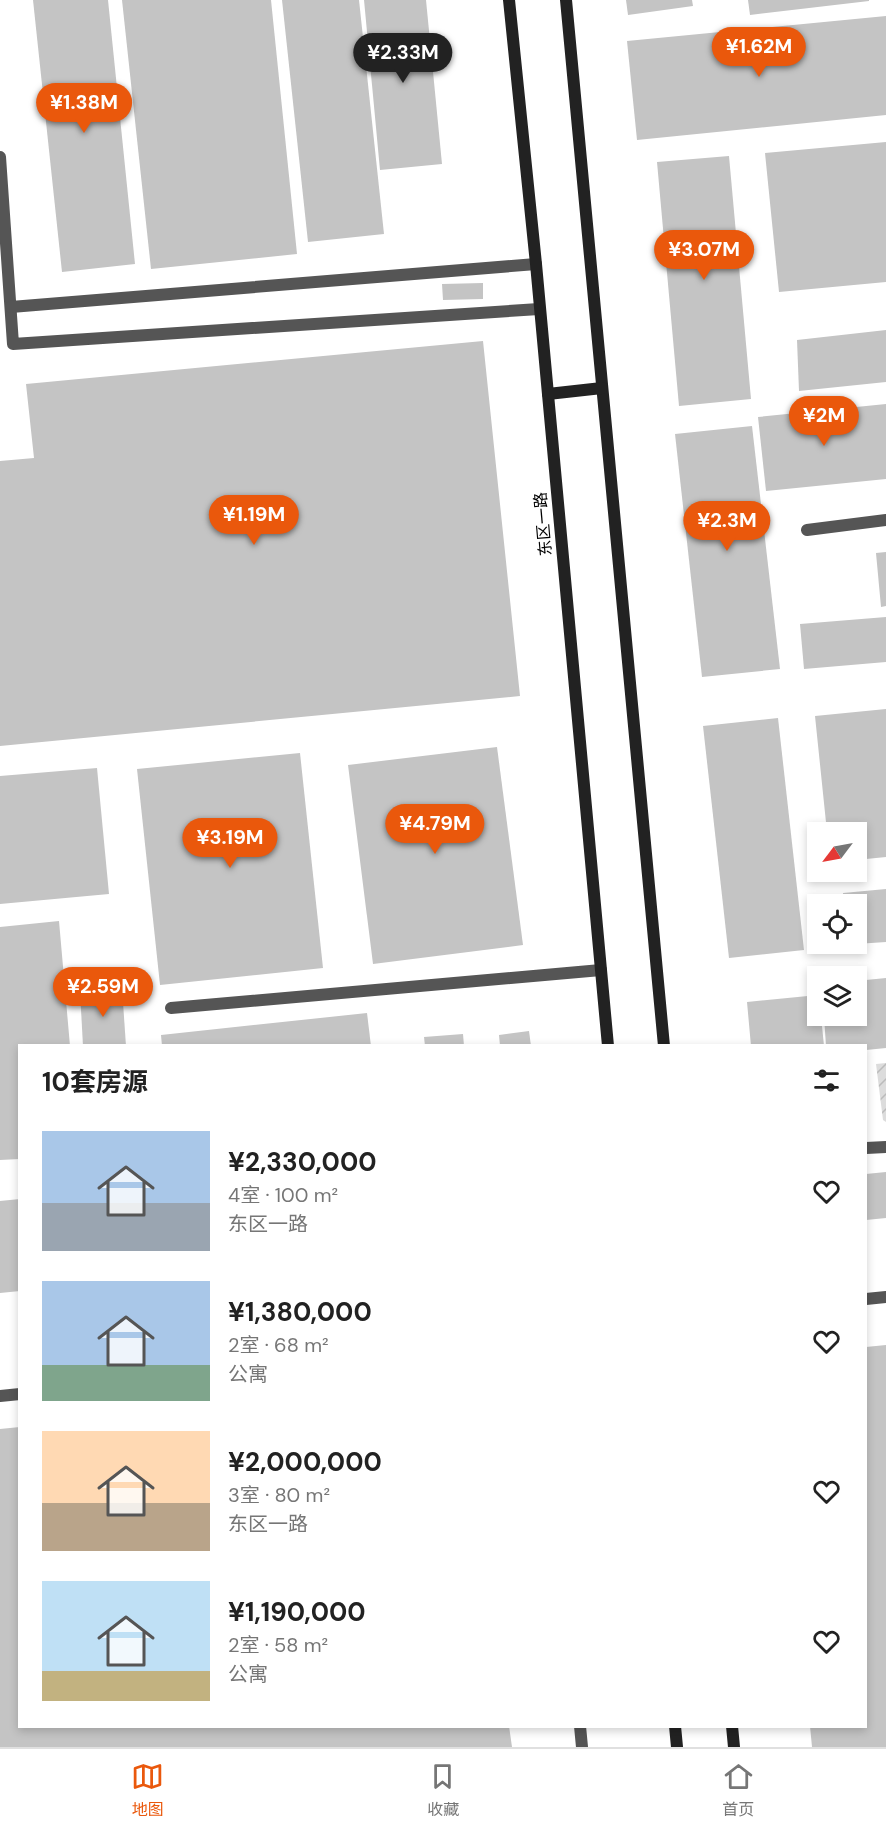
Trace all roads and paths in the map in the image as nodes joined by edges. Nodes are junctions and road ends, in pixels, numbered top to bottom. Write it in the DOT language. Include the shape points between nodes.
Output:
graph roads {
  1 [pos="509,0"];
  2 [pos="566,0"];
  3 [pos="0,157"];
  4 [pos="536,264"];
  5 [pos="11,307"];
  6 [pos="540,309"];
  7 [pos="602,388"];
  8 [pos="548,394"];
  9 [pos="886,520"];
  10 [pos="807,530"];
  11 [pos="601,970"];
  12 [pos="171,1008"];
  13 [pos="608,1044"];
  14 [pos="664,1044"];
  15 [pos="886,1147"];
  16 [pos="867,1148"];
  17 [pos="886,1297"];
  18 [pos="867,1299"];
  19 [pos="18,1394"];
  20 [pos="0,1396"];
  21 [pos="580,1728"];
  22 [pos="675,1728"];
  23 [pos="732,1728"];
  24 [pos="582,1747"];
  25 [pos="677,1747"];
  26 [pos="734,1747"];
  1 -- 4 [label="main road, 东区一路"];
  2 -- 7 [label="main road"];
  3 -- 5 [label="street"];
  4 -- 5 [label="street"];
  4 -- 6 [label="main road, 东区一路"];
  5 -- 6 [label="street" via="13,344"];
  6 -- 8 [label="main road, 东区一路"];
  7 -- 8 [label="main road"];
  7 -- 14 [label="main road"];
  8 -- 11 [label="main road, 东区一路"];
  9 -- 10 [label="street"];
  11 -- 12 [label="street"];
  11 -- 13 [label="main road, 东区一路"];
  15 -- 16 [label="street"];
  17 -- 18 [label="street"];
  19 -- 20 [label="street"];
  21 -- 24 [label="street"];
  22 -- 25 [label="main road"];
  23 -- 26 [label="main road"];
}
